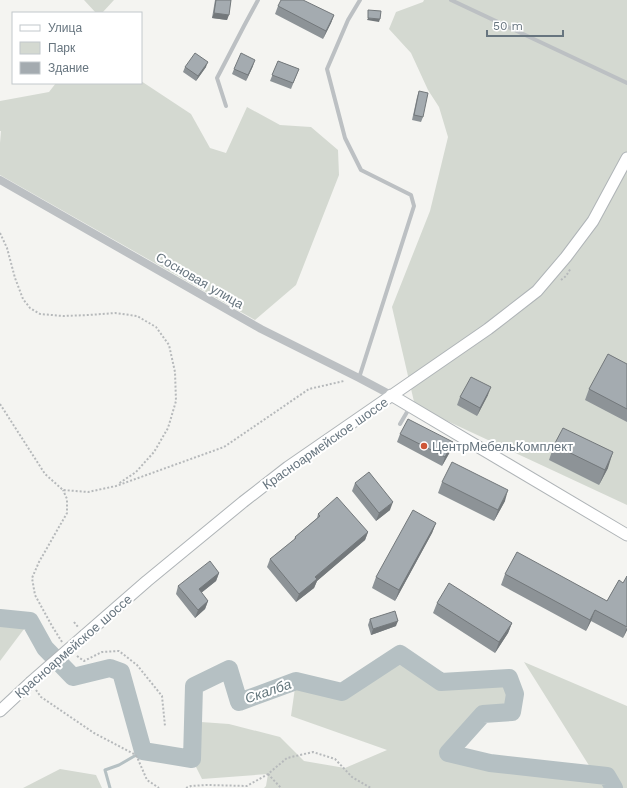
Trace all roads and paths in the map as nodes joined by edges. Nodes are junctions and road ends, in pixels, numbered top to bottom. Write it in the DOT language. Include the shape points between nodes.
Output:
graph roads {
  1 [pos="258,0"];
  2 [pos="360,0"];
  3 [pos="451,0"];
  4 [pos="627,83"];
  5 [pos="226,106"];
  6 [pos="627,158"];
  7 [pos="0,180"];
  8 [pos="0,233"];
  9 [pos="359,378"];
  10 [pos="391,395"];
  11 [pos="0,404"];
  12 [pos="411,407"];
  13 [pos="400,424"];
  14 [pos="116,486"];
  15 [pos="64,490"];
  16 [pos="627,535"];
  17 [pos="65,647"];
  18 [pos="71,652"];
  19 [pos="41,697"];
  20 [pos="0,711"];
  21 [pos="165,726"];
  22 [pos="268,774"];
  23 [pos="159,788"];
  24 [pos="186,788"];
  25 [pos="281,788"];
  26 [pos="371,788"];
  1 -- 5 [label="lane" via="217,78"];
  2 -- 9 [label="lane" via="348,20 327,70 345,138 361,170 411,194 414,206"];
  3 -- 4 [label="lane"];
  6 -- 10 [label="main road, Красноармейское шоссе" via="593,221 537,291 488,329"];
  7 -- 9 [label="street, Сосновая улица" via="261,329"];
  8 -- 14 [label="path" via="23,299 30,308 40,314 63,316 115,313 137,316 156,327 169,345 175,372 176,401 168,428 154,452 136,472"];
  9 -- 10 [label="street, Сосновая улица"];
  9 -- 14 [label="path" via="309,390 224,447"];
  10 -- 12 [label="main road"];
  10 -- 20 [label="main road, Красноармейское шоссе, bridge" via="243,502 147,581"];
  11 -- 15 [label="path" via="44,474"];
  12 -- 13 [label="lane"];
  12 -- 16 [label="main road"];
  14 -- 15 [label="path" via="88,492"];
  15 -- 17 [label="path" via="67,513 32,578 35,595"];
  18 -- 21 [label="path" via="84,661 102,652 119,651 137,664 162,696"];
  19 -- 23 [label="path" via="94,732 134,754 147,780"];
  22 -- 24 [label="path" via="247,786 207,785"];
  22 -- 25 [label="path"];
  22 -- 26 [label="path" via="286,758 313,752 335,758 352,777"];
}
